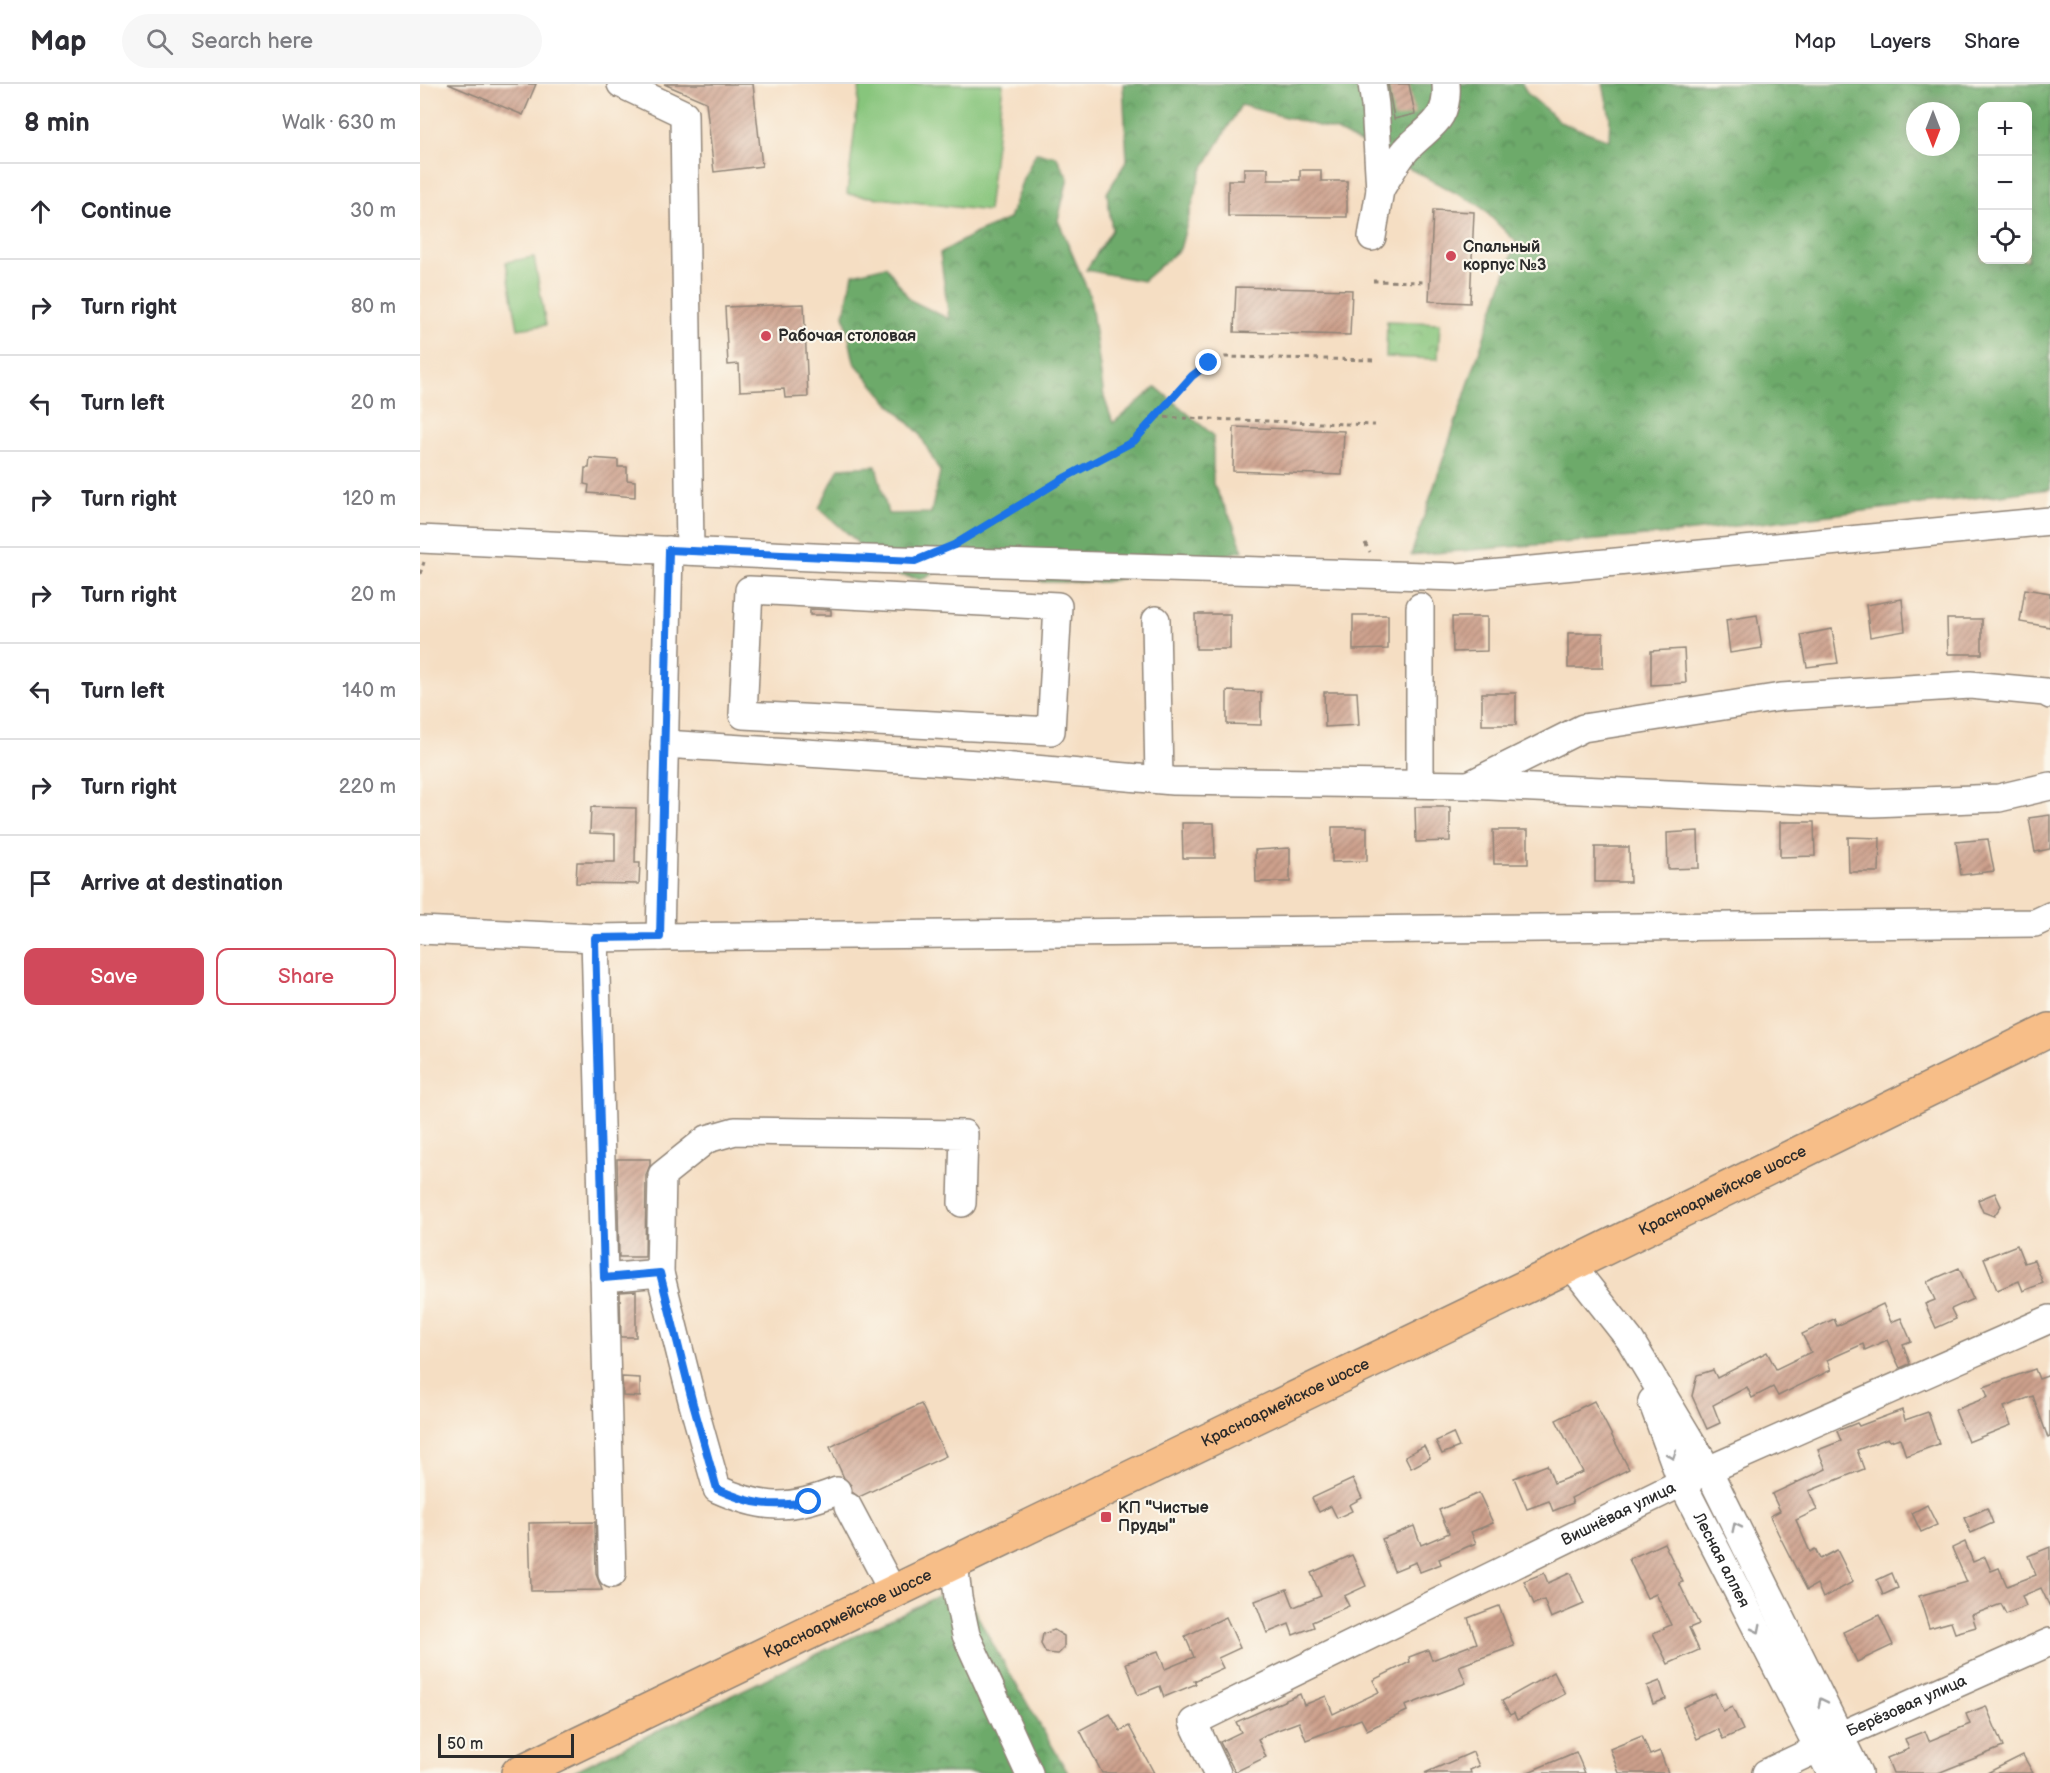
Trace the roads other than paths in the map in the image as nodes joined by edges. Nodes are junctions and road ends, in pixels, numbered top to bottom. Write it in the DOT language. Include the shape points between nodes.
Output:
graph roads {
  1 [pos="621,84"];
  2 [pos="1371,84"];
  3 [pos="1446,84"];
  4 [pos="1377,137"];
  5 [pos="1422,137"];
  6 [pos="1380,190"];
  7 [pos="1372,237"];
  8 [pos="2050,521"];
  9 [pos="420,539"];
  10 [pos="679,551"];
  11 [pos="847,558"];
  12 [pos="847,595"];
  13 [pos="1420,607"];
  14 [pos="1156,620"];
  15 [pos="2050,695"];
  16 [pos="767,716"];
  17 [pos="995,728"];
  18 [pos="664,744"];
  19 [pos="771,750"];
  20 [pos="996,765"];
  21 [pos="1159,779"];
  22 [pos="1420,784"];
  23 [pos="1468,785"];
  24 [pos="2050,786"];
  25 [pos="2050,916"];
  26 [pos="420,930"];
  27 [pos="660,937"];
  28 [pos="595,938"];
  29 [pos="2050,1030"];
  30 [pos="962,1203"];
  31 [pos="1571,1265"];
  32 [pos="660,1273"];
  33 [pos="604,1278"];
  34 [pos="2050,1319"];
  35 [pos="1630,1340"];
  36 [pos="1707,1470"];
  37 [pos="1682,1483"];
  38 [pos="954,1563"];
  39 [pos="612,1574"];
  40 [pos="893,1592"];
  41 [pos="2050,1642"];
  42 [pos="1829,1742"];
  43 [pos="518,1773"];
  44 [pos="1029,1773"];
  45 [pos="1216,1773"];
  46 [pos="1766,1773"];
  47 [pos="1831,1773"];
  48 [pos="1858,1773"];
  1 -- 10 [label="street" via="684,114"];
  2 -- 4 [label="street"];
  3 -- 5 [label="street" via="1442,112"];
  4 -- 5 [label="street" via="1408,128"];
  4 -- 6 [label="street"];
  5 -- 6 [label="street" via="1406,150"];
  6 -- 7 [label="street"];
  8 -- 11 [label="street" via="1458,577"];
  9 -- 10 [label="street"];
  10 -- 11 [label="street"];
  10 -- 18 [label="street"];
  11 -- 12 [label="street"];
  12 -- 16 [label="street" via="749,590 743,715"];
  12 -- 17 [label="street" via="1058,606 1052,731"];
  13 -- 22 [label="street"];
  14 -- 21 [label="street"];
  15 -- 23 [label="street" via="1970,686 1757,700 1583,728"];
  16 -- 17 [label="street"];
  16 -- 19 [label="street"];
  17 -- 20 [label="street"];
  18 -- 19 [label="street"];
  18 -- 27 [label="street"];
  19 -- 20 [label="street"];
  20 -- 21 [label="street"];
  21 -- 22 [label="street"];
  22 -- 23 [label="street"];
  23 -- 24 [label="street" via="1872,803 1999,798"];
  25 -- 27 [label="street" via="2035,922"];
  26 -- 28 [label="street"];
  27 -- 28 [label="street"];
  28 -- 33 [label="street"];
  29 -- 31 [label="main road, Красноармейское шоссе"];
  30 -- 32 [label="street" via="964,1134 735,1131 707,1139 662,1175"];
  31 -- 35 [label="street"];
  31 -- 38 [label="main road, Красноармейское шоссе"];
  32 -- 33 [label="street"];
  32 -- 40 [label="street" via="717,1489 740,1500 778,1506 843,1499"];
  33 -- 39 [label="street"];
  34 -- 36 [label="street, Вишнёвая улица"];
  35 -- 36 [label="street"];
  35 -- 37 [label="street, Лесная аллея, one-way"];
  36 -- 37 [label="street, Вишнёвая улица"];
  42 -- 36 [label="street, one-way"];
  37 -- 42 [label="street, Лесная аллея, one-way"];
  37 -- 45 [label="street, Вишнёвая улица" via="1193,1722"];
  38 -- 40 [label="main road, Красноармейское шоссе"];
  38 -- 44 [label="street" via="966,1635"];
  40 -- 43 [label="main road, Красноармейское шоссе"];
  41 -- 42 [label="street, Берёзовая улица"];
  42 -- 46 [label="street, Берёзовая улица"];
  42 -- 47 [label="street, Лесная аллея"];
  42 -- 48 [label="street"];
}
